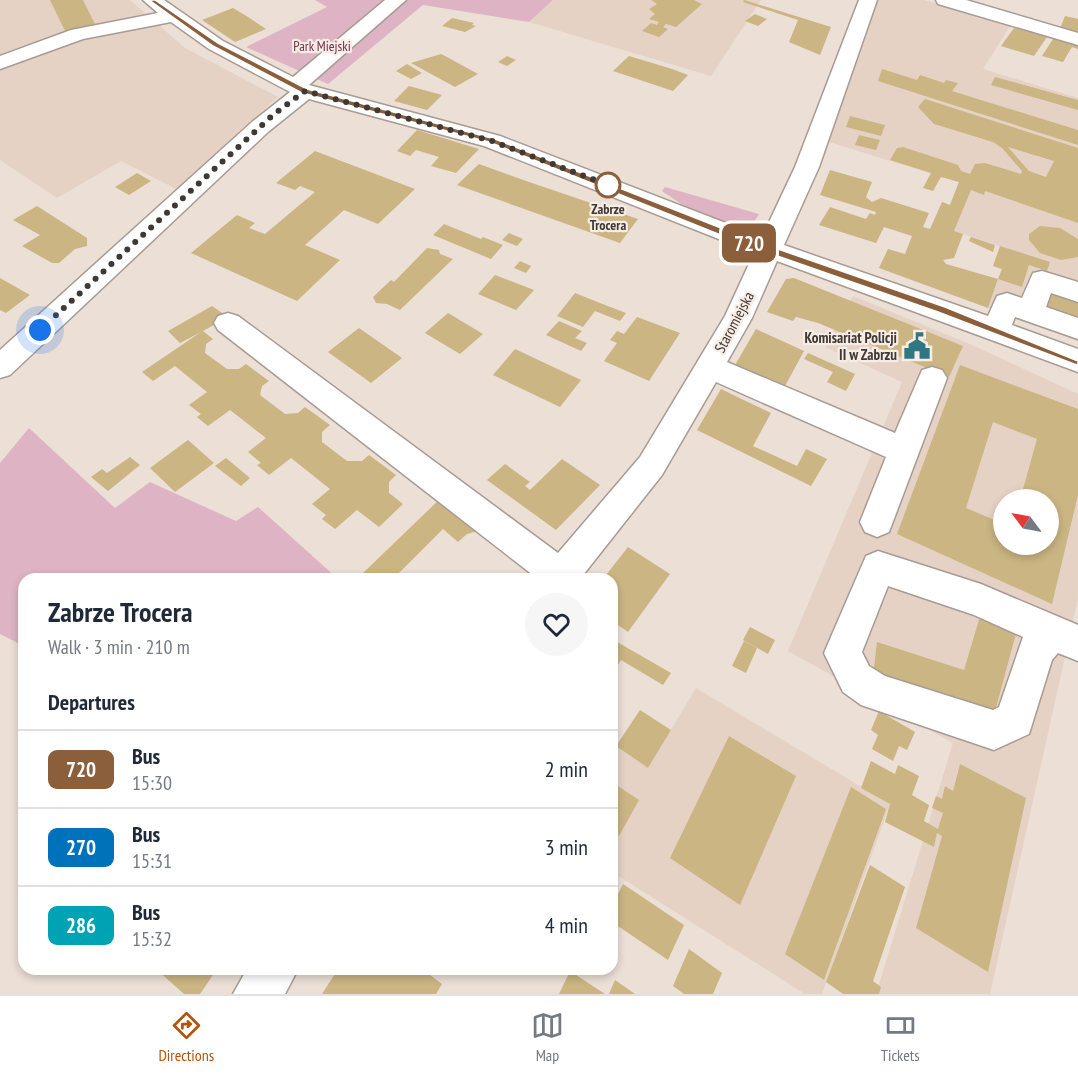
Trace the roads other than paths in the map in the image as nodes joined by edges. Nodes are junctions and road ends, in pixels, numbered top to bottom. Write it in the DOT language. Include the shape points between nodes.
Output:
graph roads {
  1 [pos="152,0"];
  2 [pos="398,0"];
  3 [pos="868,0"];
  4 [pos="945,0"];
  5 [pos="171,16"];
  6 [pos="1078,39"];
  7 [pos="0,63"];
  8 [pos="300,89"];
  9 [pos="770,250"];
  10 [pos="1078,292"];
  11 [pos="1030,312"];
  12 [pos="228,323"];
  13 [pos="1078,329"];
  14 [pos="996,330"];
  15 [pos="1078,361"];
  16 [pos="710,367"];
  17 [pos="0,368"];
  18 [pos="932,378"];
  19 [pos="904,451"];
  20 [pos="877,522"];
  21 [pos="554,573"];
  22 [pos="562,573"];
  23 [pos="1065,638"];
  24 [pos="271,975"];
  25 [pos="257,994"];
  1 -- 5 [label="street"];
  2 -- 8 [label="street"];
  3 -- 9 [label="street, Staromiejska" via="807,167"];
  4 -- 6 [label="street"];
  5 -- 7 [label="street" via="78,34"];
  5 -- 8 [label="street"];
  8 -- 9 [label="street" via="492,141"];
  8 -- 17 [label="street"];
  9 -- 14 [label="street"];
  9 -- 16 [label="street, Staromiejska"];
  10 -- 11 [label="street" via="1042,279"];
  11 -- 13 [label="street"];
  11 -- 14 [label="street" via="1006,303"];
  12 -- 21 [label="street"];
  14 -- 15 [label="street"];
  16 -- 19 [label="street"];
  16 -- 22 [label="street, Staromiejska" via="651,466"];
  18 -- 19 [label="street"];
  19 -- 20 [label="street"];
  23 -- 23 [label="street" via="1036,650 1015,720 994,730 875,692 856,679 843,653 878,567 981,601"];
  24 -- 25 [label="street"];
}
